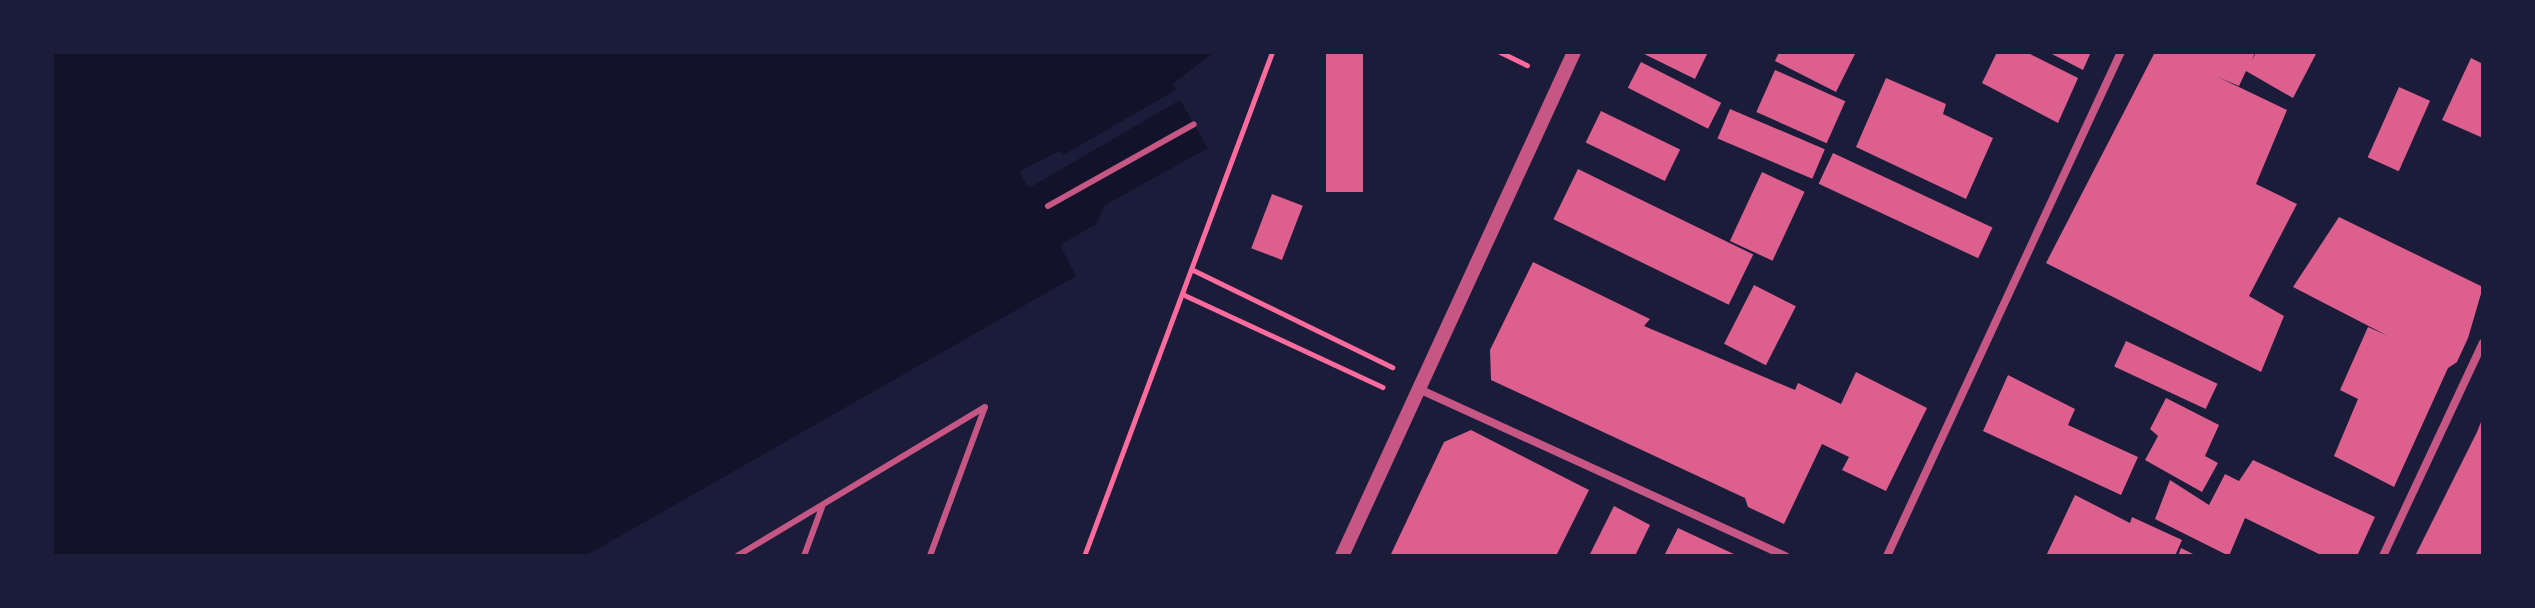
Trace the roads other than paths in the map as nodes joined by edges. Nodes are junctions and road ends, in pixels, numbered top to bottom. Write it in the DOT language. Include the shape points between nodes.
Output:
graph roads {
  1 [pos="1574,52"];
  2 [pos="2121,52"];
  3 [pos="1194,124"];
  4 [pos="1048,206"];
  5 [pos="2483,343"];
  6 [pos="1421,390"];
  7 [pos="823,505"];
  8 [pos="737,556"];
  9 [pos="804,556"];
  10 [pos="930,556"];
  11 [pos="1342,556"];
  12 [pos="1786,556"];
  13 [pos="1887,556"];
  14 [pos="2383,556"];
  1 -- 6 [label="street"];
  2 -- 13 [label="street"];
  3 -- 4 [label="lane"];
  5 -- 14 [label="street"];
  6 -- 11 [label="street"];
  6 -- 12 [label="street"];
  7 -- 8 [label="lane"];
  7 -- 9 [label="lane"];
  7 -- 10 [label="lane" via="985,407"];
}
